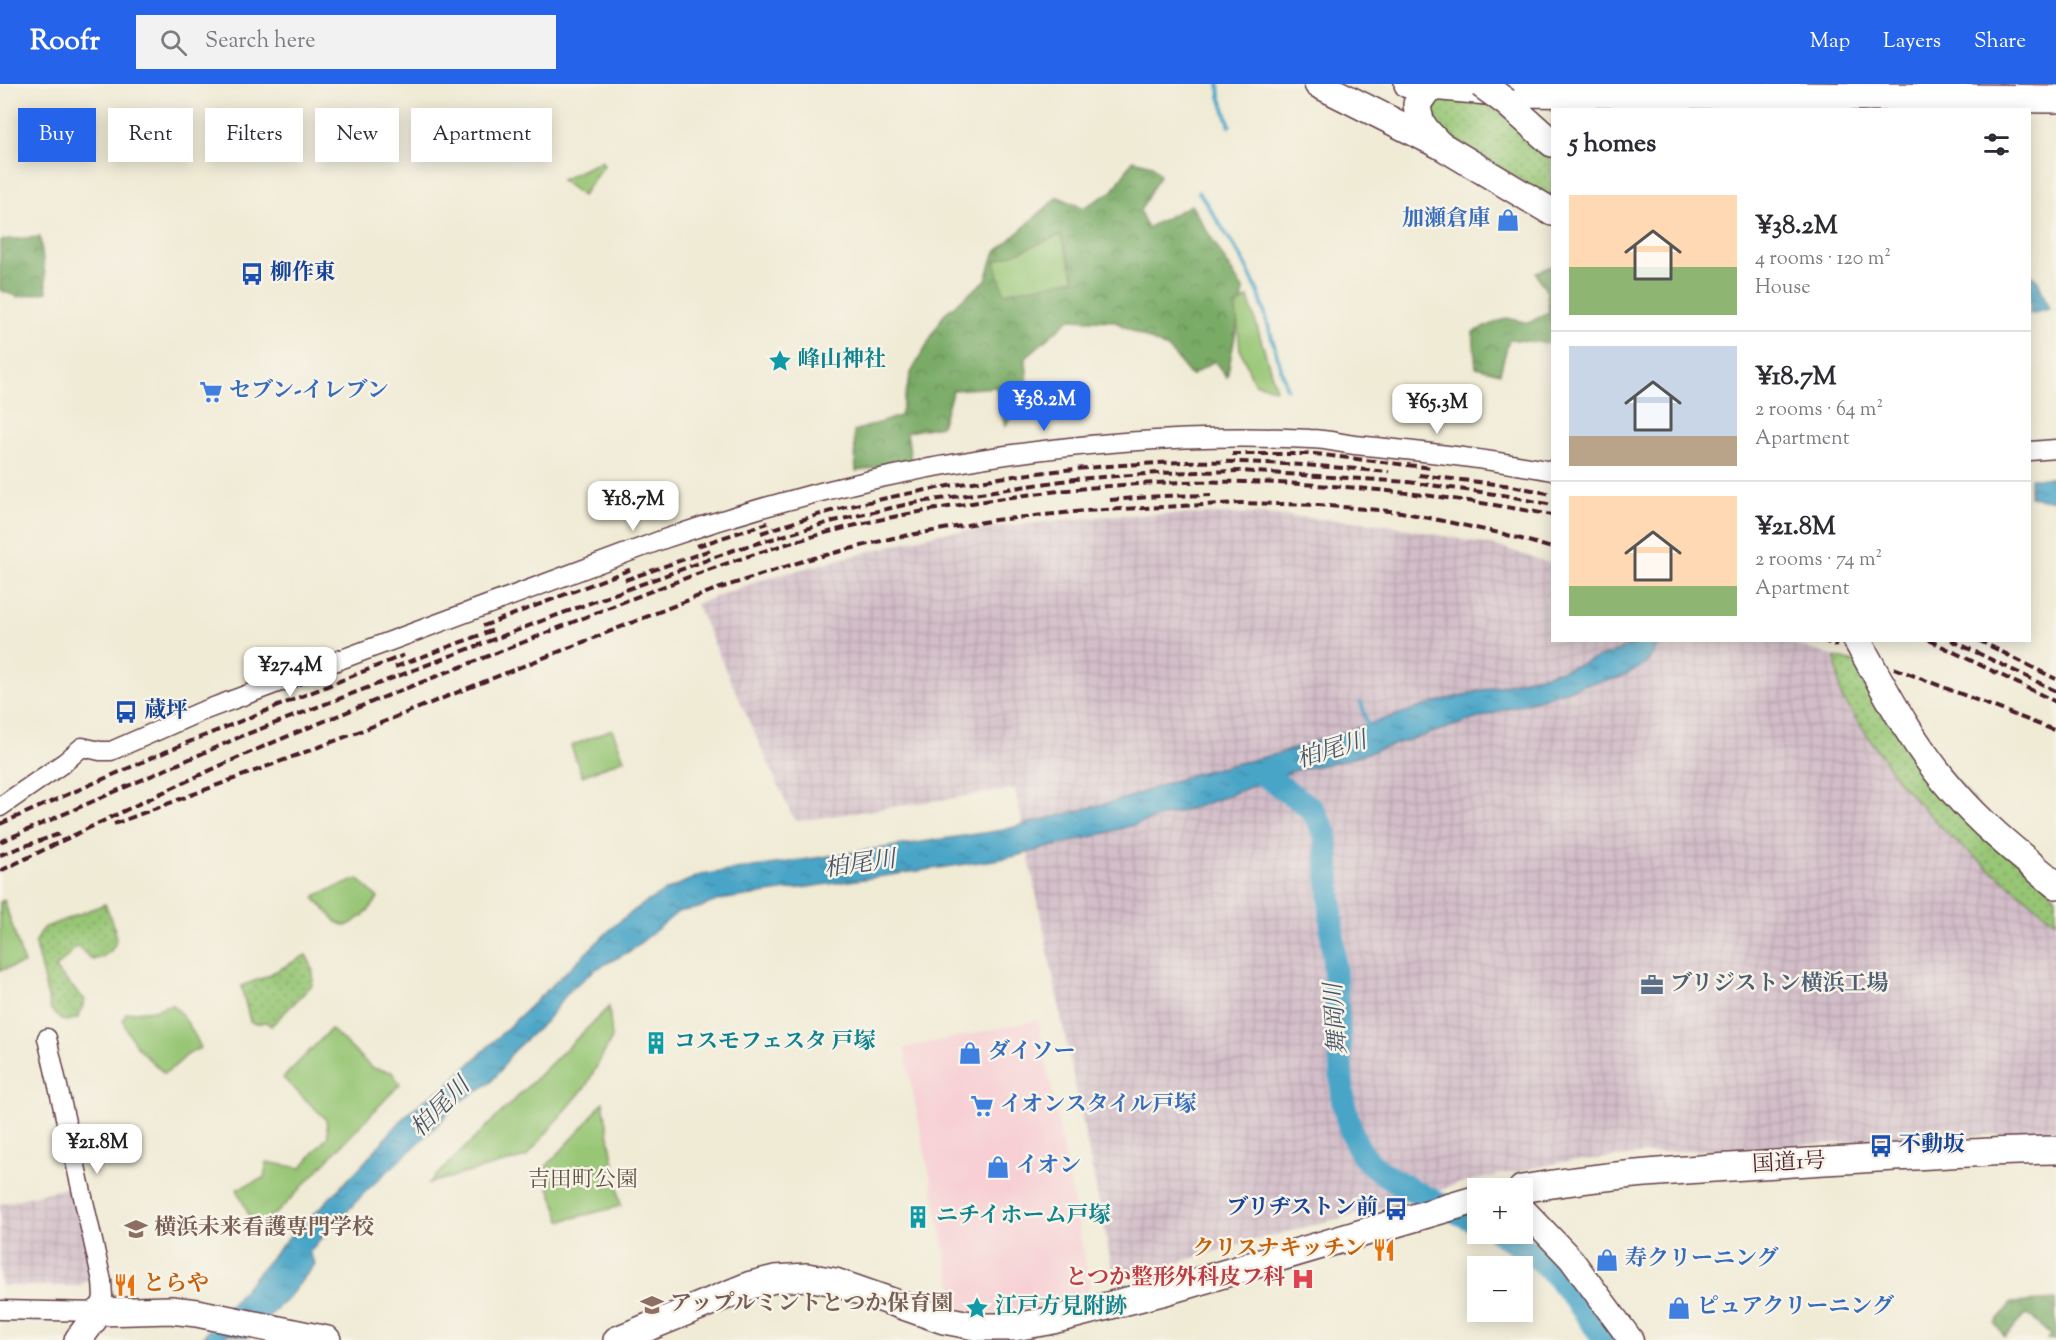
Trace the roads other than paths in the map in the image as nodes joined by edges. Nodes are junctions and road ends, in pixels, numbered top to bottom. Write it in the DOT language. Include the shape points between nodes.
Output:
graph roads {
  1 [pos="1318,84"];
  2 [pos="1482,84"];
  3 [pos="1418,92"];
  4 [pos="2056,99"];
  5 [pos="1386,119"];
  6 [pos="1551,142"];
  7 [pos="1440,145"];
  8 [pos="1551,211"];
  9 [pos="2056,449"];
  10 [pos="2031,451"];
  11 [pos="1551,471"];
  12 [pos="1858,642"];
  13 [pos="0,807"];
  14 [pos="2056,885"];
  15 [pos="47,1038"];
  16 [pos="2056,1150"];
  17 [pos="1533,1187"];
  18 [pos="1467,1201"];
  19 [pos="1533,1219"];
  20 [pos="0,1310"];
  21 [pos="99,1312"];
  22 [pos="309,1337"];
  23 [pos="78,1340"];
  24 [pos="617,1340"];
  25 [pos="1631,1340"];
  1 -- 5 [label="highway"];
  2 -- 6 [label="highway, bridge"];
  3 -- 4 [label="highway"];
  3 -- 5 [label="highway" via="1409,113 1400,119"];
  3 -- 7 [label="highway" via="1418,119"];
  5 -- 7 [label="highway"];
  7 -- 8 [label="highway"];
  9 -- 10 [label="street"];
  11 -- 13 [label="street" via="1314,439 1239,437 1057,448 876,479 743,513 664,539 200,712 111,751 82,747"];
  12 -- 14 [label="highway" via="1914,740 1953,791 1994,834"];
  15 -- 21 [label="street" via="102,1281"];
  16 -- 17 [label="highway, 国道1号" via="1757,1165 1577,1179"];
  18 -- 24 [label="highway" via="1049,1322 980,1327 944,1320 835,1282 807,1277 751,1285"];
  19 -- 25 [label="main road" via="1571,1259"];
  20 -- 21 [label="street"];
  21 -- 22 [label="highway" via="171,1310"];
  21 -- 23 [label="highway"];
}
